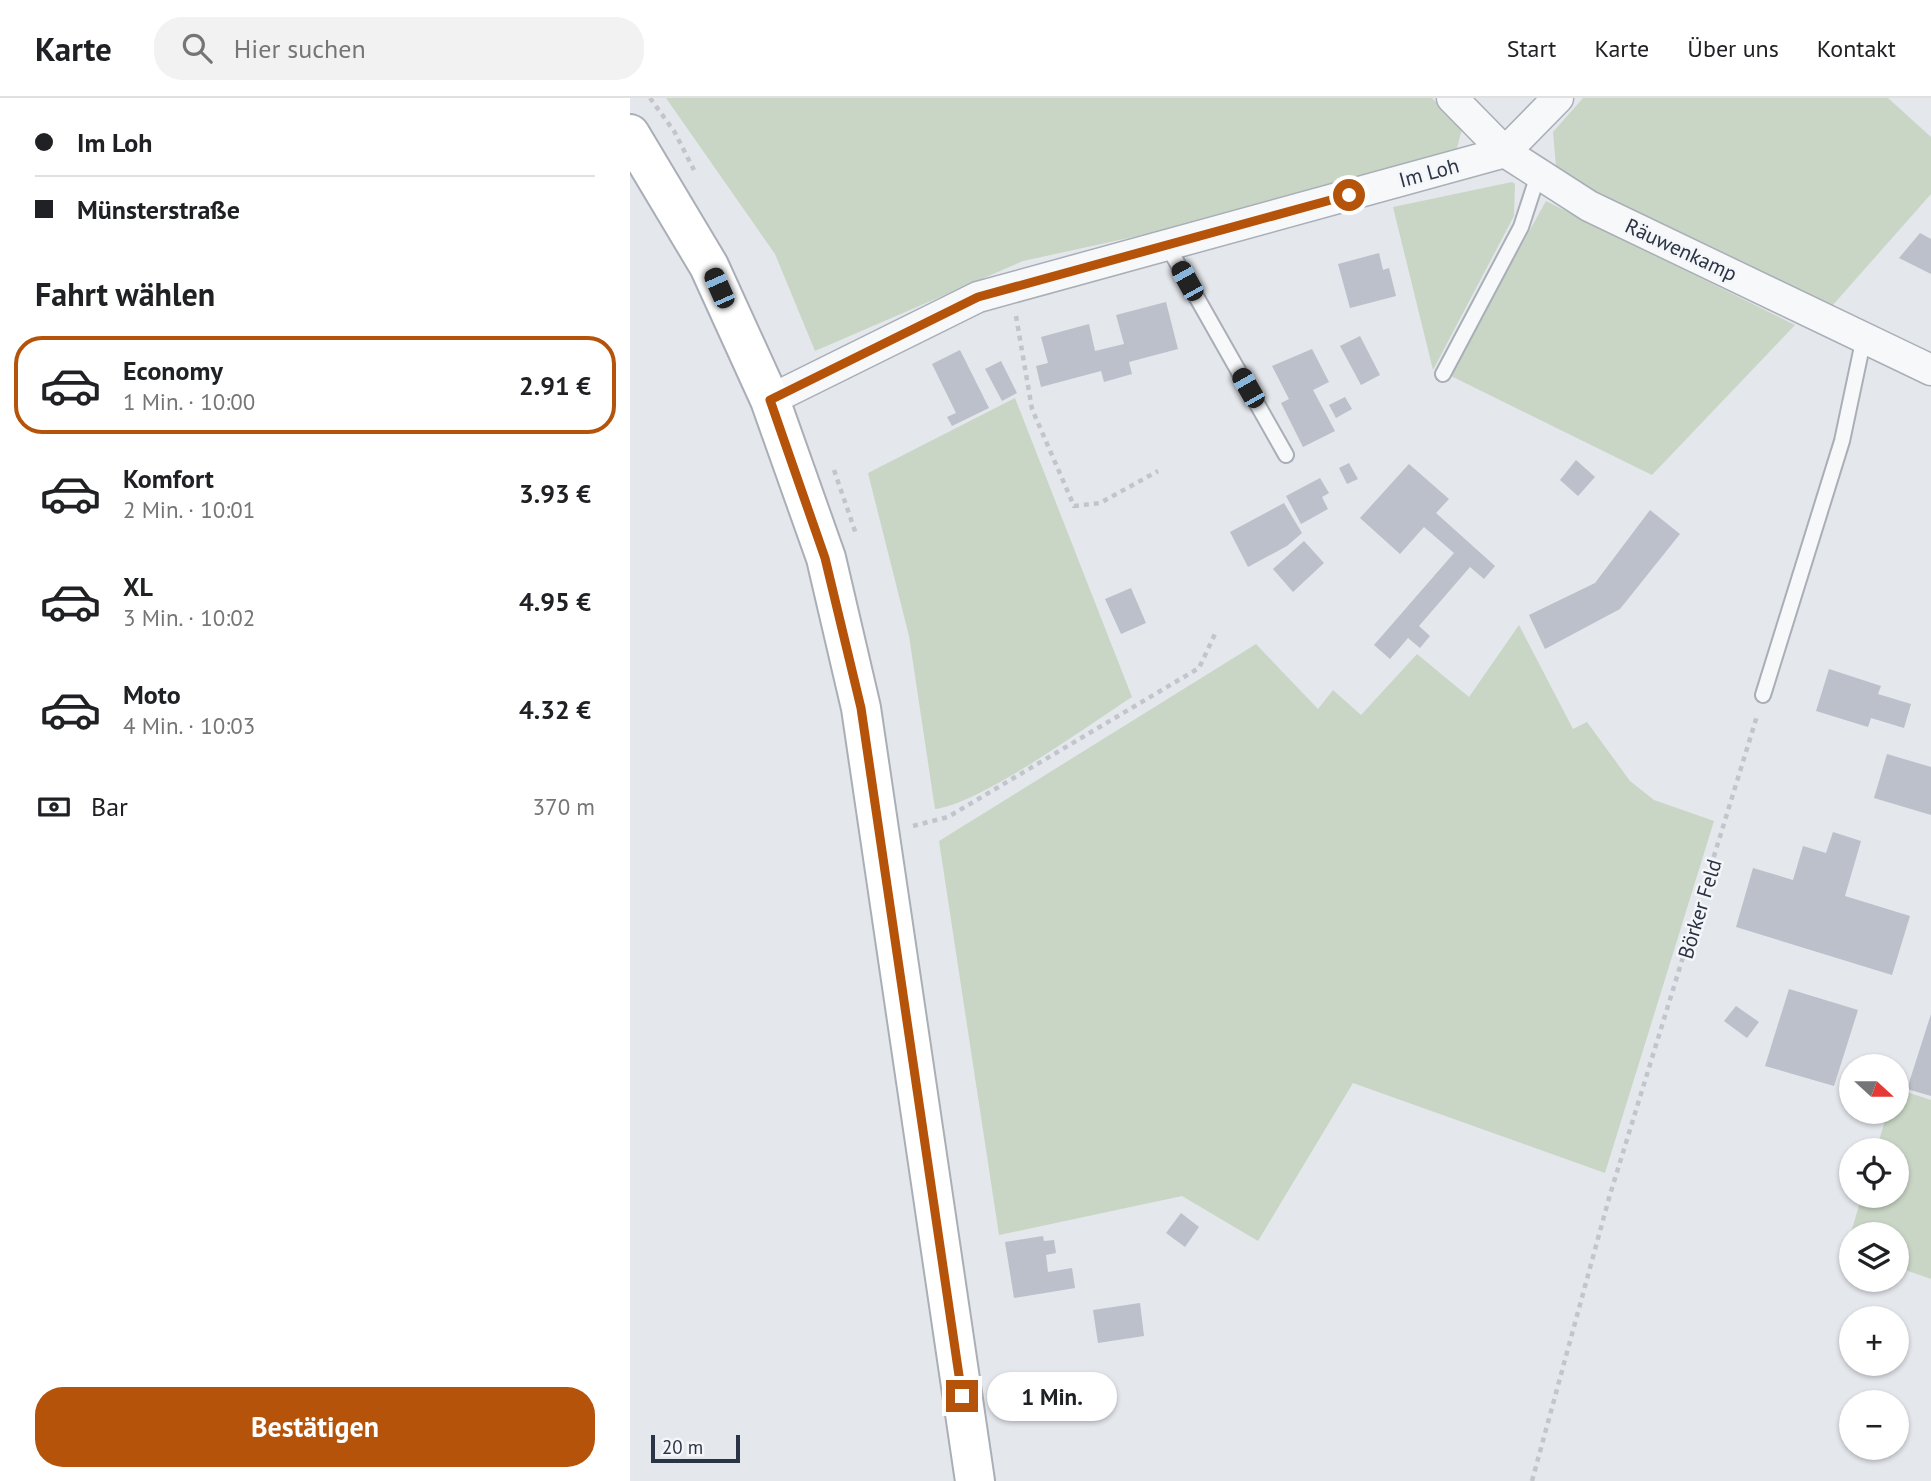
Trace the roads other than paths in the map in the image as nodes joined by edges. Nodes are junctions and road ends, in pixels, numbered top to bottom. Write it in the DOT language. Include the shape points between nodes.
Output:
graph roads {
  1 [pos="1452,98"];
  2 [pos="1558,98"];
  3 [pos="630,135"];
  4 [pos="1505,152"];
  5 [pos="1538,175"];
  6 [pos="1167,245"];
  7 [pos="1864,337"];
  8 [pos="1931,370"];
  9 [pos="1443,374"];
  10 [pos="770,400"];
  11 [pos="1286,455"];
  12 [pos="1763,695"];
  13 [pos="975,1481"];
  1 -- 4 [label="street, Räuwenkamp"];
  2 -- 4 [label="street"];
  3 -- 10 [label="main road" via="709,266"];
  4 -- 5 [label="street, Räuwenkamp"];
  4 -- 6 [label="street, Im Loh"];
  5 -- 7 [label="street, Räuwenkamp" via="1589,206"];
  5 -- 9 [label="lane" via="1521,227"];
  6 -- 10 [label="street, Im Loh" via="978,297"];
  6 -- 11 [label="lane"];
  7 -- 8 [label="street, Räuwenkamp"];
  7 -- 12 [label="lane" via="1842,441"];
  10 -- 13 [label="main road" via="825,558 861,708"];
}
